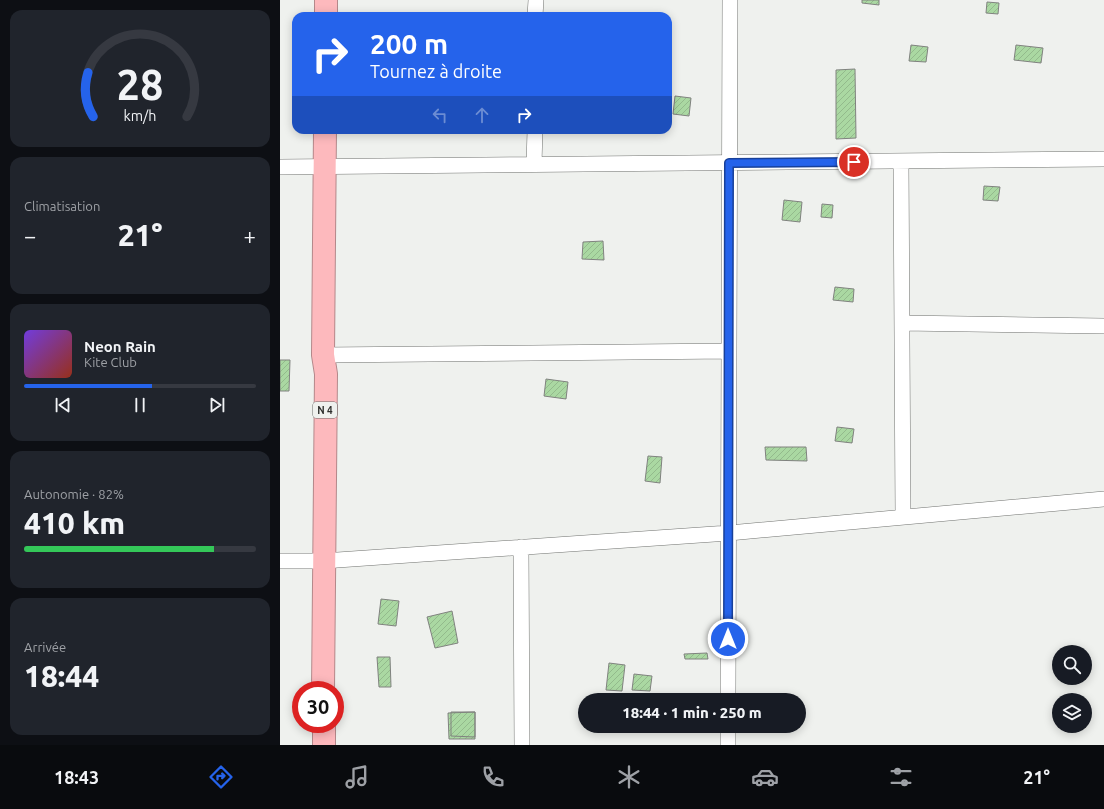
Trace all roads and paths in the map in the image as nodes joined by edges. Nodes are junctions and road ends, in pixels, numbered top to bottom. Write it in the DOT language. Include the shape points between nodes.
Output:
graph roads {
  1 [pos="326,0"];
  2 [pos="536,0"];
  3 [pos="730,0"];
  4 [pos="326,12"];
  5 [pos="535,12"];
  6 [pos="325,134"];
  7 [pos="535,134"];
  8 [pos="1104,159"];
  9 [pos="901,161"];
  10 [pos="729,163"];
  11 [pos="534,164"];
  12 [pos="280,166"];
  13 [pos="324,166"];
  14 [pos="902,323"];
  15 [pos="1104,326"];
  16 [pos="729,351"];
  17 [pos="323,355"];
  18 [pos="1104,499"];
  19 [pos="903,517"];
  20 [pos="729,533"];
  21 [pos="521,547"];
  22 [pos="280,561"];
  23 [pos="323,561"];
  24 [pos="323,681"];
  25 [pos="728,693"];
  26 [pos="324,733"];
  27 [pos="728,733"];
  28 [pos="324,745"];
  29 [pos="522,745"];
  30 [pos="728,745"];
  1 -- 4 [label="highway"];
  2 -- 5 [label="street"];
  3 -- 10 [label="street"];
  6 -- 13 [label="highway, N 4"];
  7 -- 11 [label="street"];
  8 -- 9 [label="street"];
  9 -- 10 [label="street"];
  9 -- 14 [label="street"];
  10 -- 11 [label="street"];
  10 -- 16 [label="street"];
  11 -- 13 [label="street"];
  12 -- 13 [label="street"];
  13 -- 17 [label="highway, N 4"];
  14 -- 15 [label="street"];
  14 -- 19 [label="street"];
  16 -- 17 [label="street"];
  16 -- 20 [label="street"];
  17 -- 23 [label="highway, N 4" via="326,374"];
  18 -- 19 [label="street"];
  19 -- 20 [label="street"];
  20 -- 21 [label="street"];
  20 -- 25 [label="street"];
  21 -- 23 [label="street"];
  21 -- 29 [label="street"];
  22 -- 23 [label="street"];
  23 -- 24 [label="highway, N 4"];
  26 -- 28 [label="highway"];
  27 -- 30 [label="street"];
}
